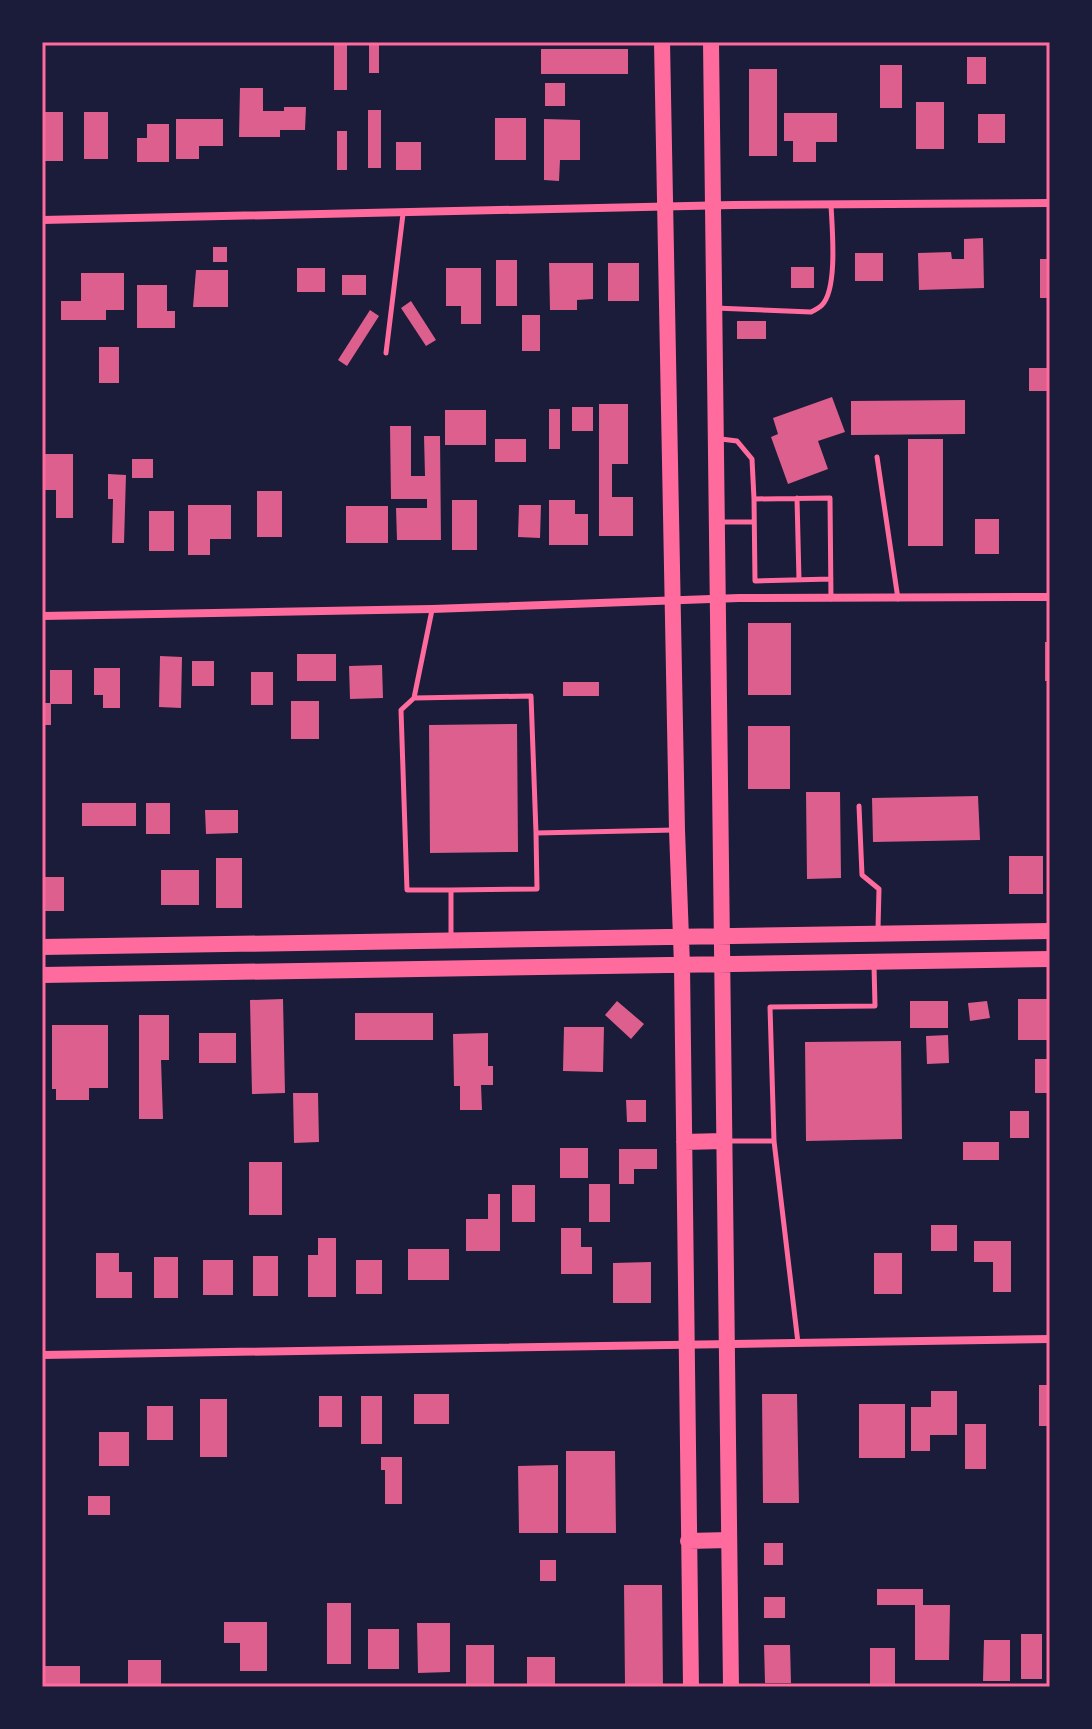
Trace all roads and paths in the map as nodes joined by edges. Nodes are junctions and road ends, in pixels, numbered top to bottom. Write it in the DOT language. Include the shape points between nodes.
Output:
graph roads {
  1 [pos="662,42"];
  2 [pos="711,42"];
  3 [pos="1050,203"];
  4 [pos="831,205"];
  5 [pos="715,206"];
  6 [pos="665,208"];
  7 [pos="403,214"];
  8 [pos="42,220"];
  9 [pos="714,308"];
  10 [pos="386,353"];
  11 [pos="716,438"];
  12 [pos="877,457"];
  13 [pos="797,498"];
  14 [pos="754,499"];
  15 [pos="717,522"];
  16 [pos="754,522"];
  17 [pos="831,579"];
  18 [pos="799,580"];
  19 [pos="1050,597"];
  20 [pos="717,599"];
  21 [pos="831,599"];
  22 [pos="898,599"];
  23 [pos="673,601"];
  24 [pos="432,609"];
  25 [pos="42,616"];
  26 [pos="414,698"];
  27 [pos="859,806"];
  28 [pos="677,830"];
  29 [pos="536,833"];
  30 [pos="451,890"];
  31 [pos="1029,931"];
  32 [pos="1050,931"];
  33 [pos="878,934"];
  34 [pos="721,936"];
  35 [pos="680,937"];
  36 [pos="453,941"];
  37 [pos="42,947"];
  38 [pos="81,947"];
  39 [pos="1050,959"];
  40 [pos="1028,960"];
  41 [pos="873,962"];
  42 [pos="721,964"];
  43 [pos="682,965"];
  44 [pos="455,968"];
  45 [pos="79,974"];
  46 [pos="42,975"];
  47 [pos="723,1141"];
  48 [pos="774,1141"];
  49 [pos="684,1142"];
  50 [pos="1050,1339"];
  51 [pos="798,1343"];
  52 [pos="726,1344"];
  53 [pos="686,1345"];
  54 [pos="42,1355"];
  55 [pos="729,1540"];
  56 [pos="688,1541"];
  57 [pos="691,1687"];
  58 [pos="731,1687"];
  1 -- 6 [label="main road"];
  2 -- 5 [label="main road"];
  3 -- 4 [label="street"];
  4 -- 5 [label="street"];
  4 -- 9 [label="lane" via="830,285 824,304 811,312"];
  5 -- 6 [label="street"];
  5 -- 9 [label="main road"];
  6 -- 7 [label="street"];
  6 -- 23 [label="main road"];
  7 -- 8 [label="street"];
  7 -- 10 [label="lane"];
  9 -- 11 [label="main road"];
  11 -- 14 [label="lane" via="737,441 752,459"];
  11 -- 15 [label="main road"];
  12 -- 22 [label="lane"];
  13 -- 14 [label="lane"];
  13 -- 17 [label="lane" via="830,498"];
  13 -- 18 [label="lane"];
  14 -- 16 [label="lane"];
  15 -- 16 [label="lane"];
  15 -- 20 [label="main road"];
  16 -- 18 [label="lane" via="755,581"];
  17 -- 18 [label="lane"];
  17 -- 21 [label="lane"];
  19 -- 22 [label="street"];
  20 -- 21 [label="street"];
  20 -- 23 [label="street"];
  20 -- 34 [label="main road"];
  21 -- 22 [label="street"];
  23 -- 24 [label="street"];
  23 -- 28 [label="main road"];
  24 -- 25 [label="street"];
  24 -- 26 [label="lane"];
  26 -- 29 [label="lane" via="531,696"];
  26 -- 30 [label="lane" via="401,710 407,890"];
  27 -- 33 [label="lane" via="862,875 879,889"];
  28 -- 29 [label="lane"];
  28 -- 35 [label="main road"];
  29 -- 30 [label="lane" via="537,889"];
  30 -- 36 [label="lane"];
  31 -- 32 [label="main road"];
  31 -- 33 [label="main road"];
  31 -- 40 [label="main road"];
  33 -- 34 [label="main road"];
  34 -- 35 [label="main road"];
  34 -- 42 [label="main road"];
  35 -- 36 [label="main road"];
  35 -- 43 [label="main road"];
  36 -- 38 [label="main road"];
  36 -- 44 [label="main road"];
  37 -- 38 [label="main road"];
  38 -- 45 [label="main road"];
  39 -- 40 [label="main road"];
  40 -- 41 [label="main road"];
  41 -- 42 [label="main road"];
  41 -- 48 [label="lane" via="875,1006 770,1007"];
  42 -- 43 [label="main road"];
  42 -- 47 [label="main road"];
  43 -- 44 [label="main road"];
  43 -- 49 [label="main road"];
  44 -- 45 [label="main road"];
  45 -- 46 [label="main road"];
  47 -- 48 [label="lane"];
  47 -- 49 [label="main road"];
  47 -- 52 [label="main road"];
  48 -- 51 [label="lane"];
  49 -- 53 [label="main road"];
  50 -- 51 [label="street"];
  51 -- 52 [label="street"];
  52 -- 53 [label="street"];
  52 -- 55 [label="main road"];
  53 -- 54 [label="street"];
  53 -- 56 [label="main road"];
  55 -- 56 [label="main road"];
  55 -- 58 [label="main road"];
  56 -- 57 [label="main road"];
}
